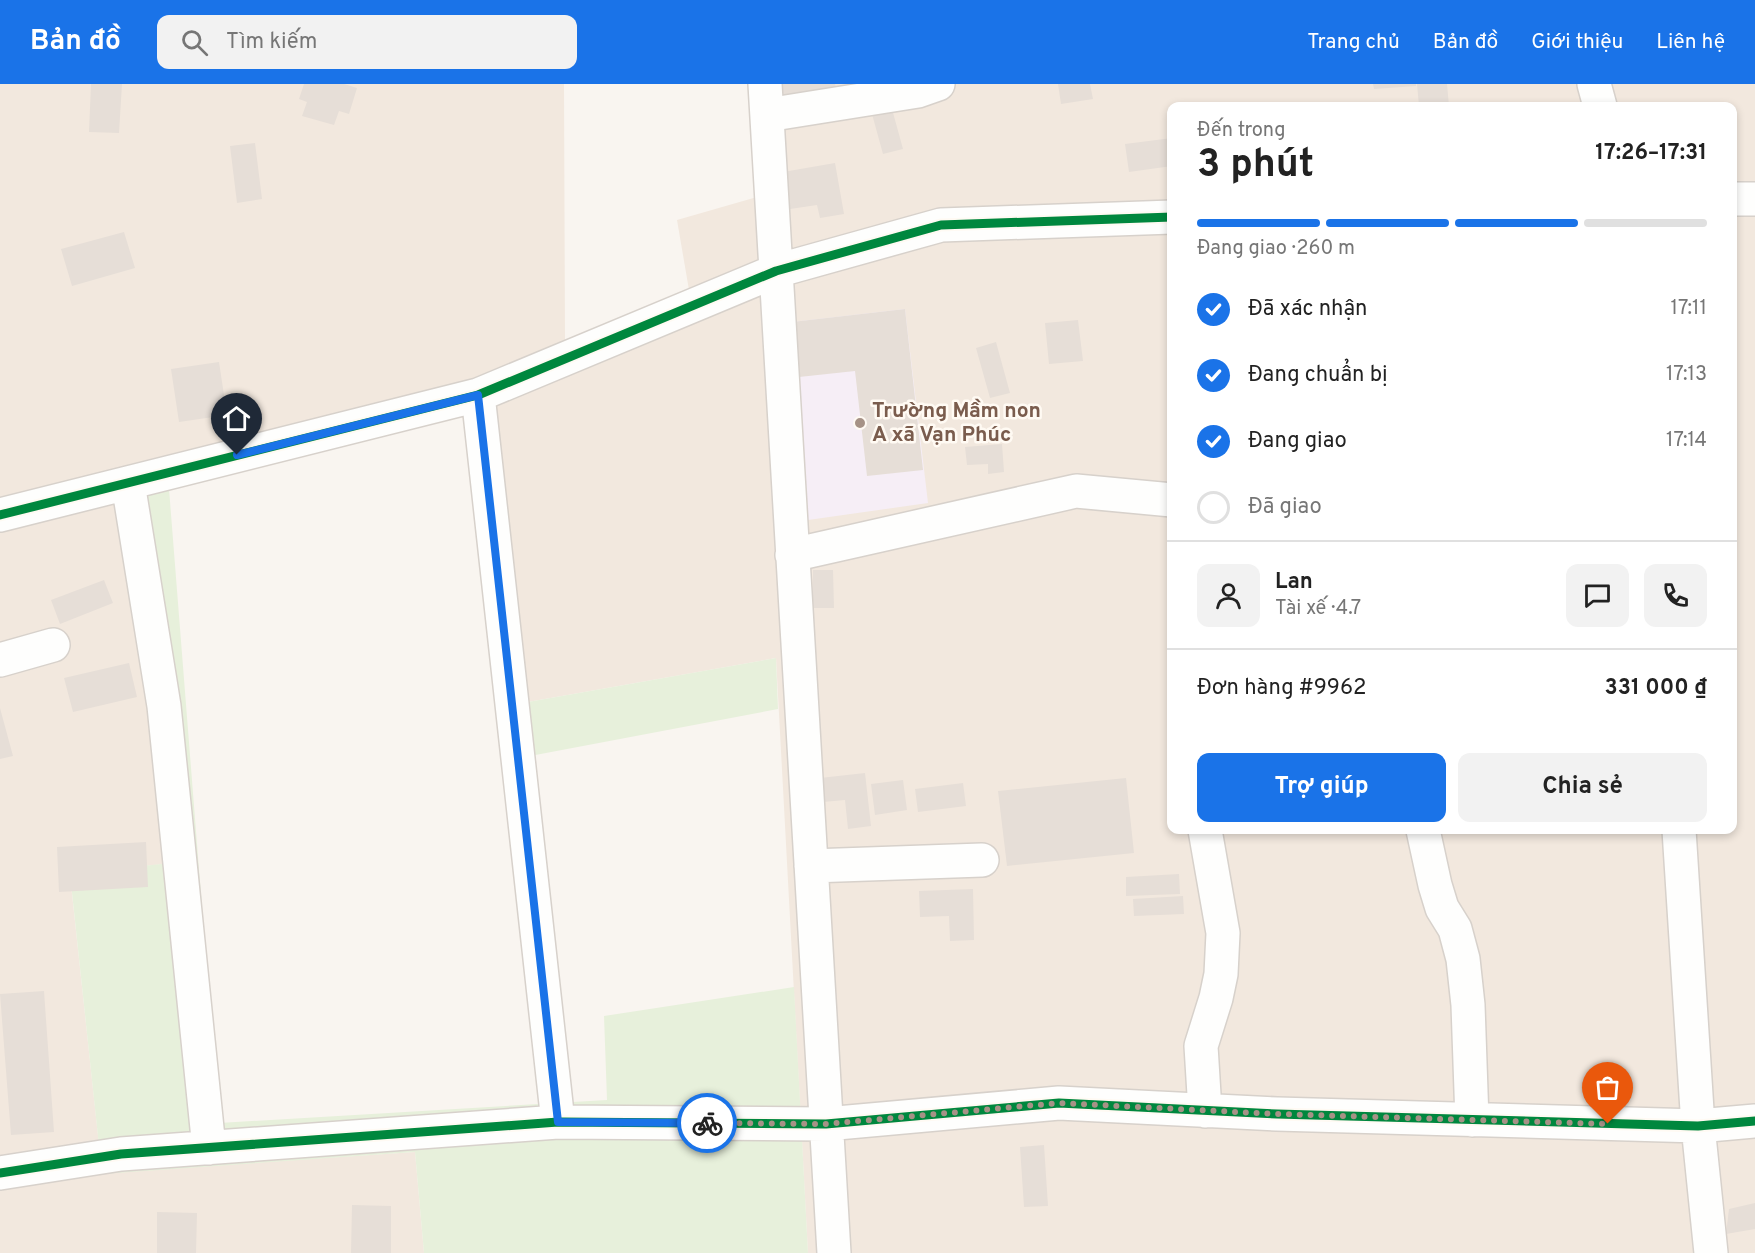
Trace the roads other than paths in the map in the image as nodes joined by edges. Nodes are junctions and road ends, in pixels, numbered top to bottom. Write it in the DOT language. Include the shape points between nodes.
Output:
graph roads {
  1 [pos="938,84"];
  2 [pos="1594,84"];
  3 [pos="766,99"];
  4 [pos="1599,102"];
  5 [pos="1737,199"];
  6 [pos="1755,199"];
  7 [pos="1167,216"];
  8 [pos="776,272"];
  9 [pos="478,395"];
  10 [pos="128,483"];
  11 [pos="1167,500"];
  12 [pos="0,515"];
  13 [pos="792,555"];
  14 [pos="53,645"];
  15 [pos="0,660"];
  16 [pos="1206,834"];
  17 [pos="1424,834"];
  18 [pos="1678,834"];
  19 [pos="982,860"];
  20 [pos="811,866"];
  21 [pos="1205,1110"];
  22 [pos="1472,1120"];
  23 [pos="1755,1121"];
  24 [pos="558,1122"];
  25 [pos="826,1124"];
  26 [pos="1698,1126"];
  27 [pos="209,1148"];
  28 [pos="0,1173"];
  29 [pos="834,1253"];
  30 [pos="1711,1253"];
  1 -- 3 [label="street" via="918,91"];
  2 -- 4 [label="street"];
  3 -- 8 [label="street"];
  5 -- 6 [label="street"];
  7 -- 8 [label="street" via="941,225"];
  8 -- 9 [label="street"];
  8 -- 13 [label="street"];
  9 -- 10 [label="street"];
  9 -- 24 [label="street"];
  10 -- 12 [label="street"];
  10 -- 27 [label="street" via="164,706"];
  11 -- 13 [label="street" via="1076,491"];
  13 -- 20 [label="street"];
  14 -- 15 [label="street"];
  16 -- 21 [label="street" via="1222,933 1221,974 1201,1046"];
  17 -- 22 [label="street" via="1442,908 1455,929 1463,959"];
  18 -- 26 [label="street"];
  19 -- 20 [label="street"];
  20 -- 25 [label="street"];
  21 -- 22 [label="street"];
  21 -- 25 [label="street" via="1059,1103"];
  22 -- 26 [label="street"];
  23 -- 26 [label="street"];
  24 -- 25 [label="street"];
  24 -- 27 [label="street"];
  25 -- 29 [label="street"];
  26 -- 30 [label="street"];
  27 -- 28 [label="street" via="121,1154"];
}
